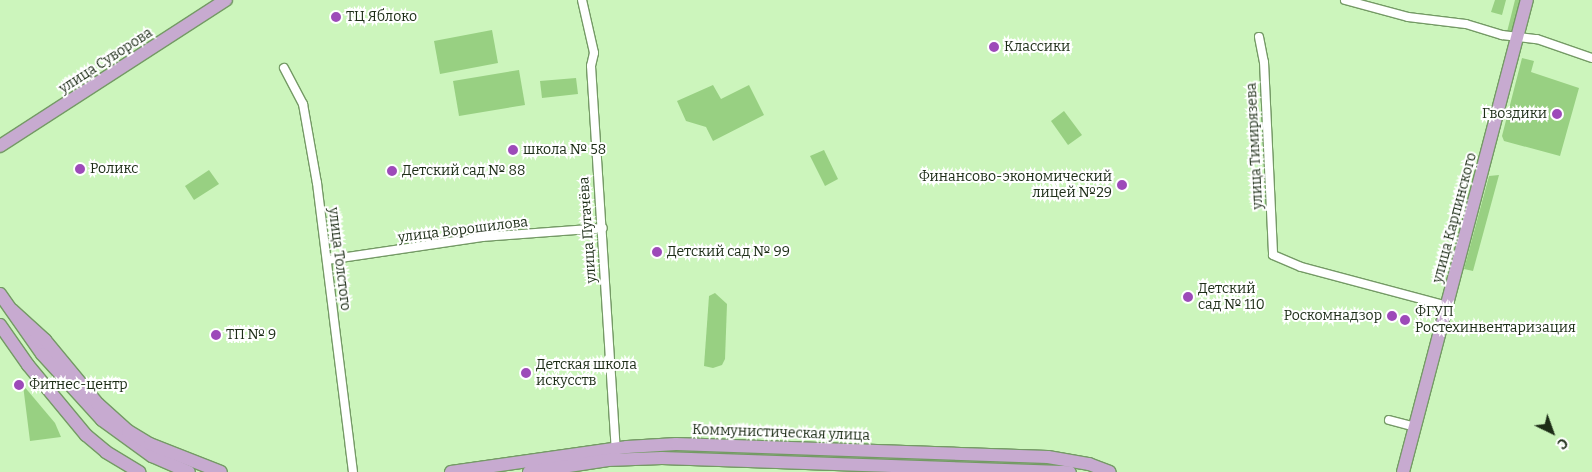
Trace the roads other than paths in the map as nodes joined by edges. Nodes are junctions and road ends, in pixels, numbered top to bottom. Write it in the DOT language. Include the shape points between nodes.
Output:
graph roads {
  1 [pos="226,0"];
  2 [pos="582,0"];
  3 [pos="1345,0"];
  4 [pos="1527,0"];
  5 [pos="1259,37"];
  6 [pos="1517,38"];
  7 [pos="1592,58"];
  8 [pos="284,68"];
  9 [pos="0,146"];
  10 [pos="603,228"];
  11 [pos="327,260"];
  12 [pos="0,294"];
  13 [pos="1448,306"];
  14 [pos="12,310"];
  15 [pos="0,325"];
  16 [pos="1389,420"];
  17 [pos="1415,427"];
  18 [pos="616,454"];
  19 [pos="139,472"];
  20 [pos="189,472"];
  21 [pos="221,472"];
  22 [pos="353,472"];
  23 [pos="451,472"];
  24 [pos="530,472"];
  25 [pos="1070,472"];
  26 [pos="1110,472"];
  27 [pos="1403,472"];
  1 -- 9 [label="main road, улица Суворова"];
  2 -- 10 [label="street, улица Пугачёва" via="594,53 591,61"];
  3 -- 6 [label="street" via="1408,17 1466,24"];
  4 -- 6 [label="main road, улица Карпинского"];
  5 -- 13 [label="street, улица Тимирязева" via="1264,62 1273,255 1301,267"];
  6 -- 7 [label="street" via="1537,39"];
  6 -- 13 [label="main road, улица Карпинского"];
  8 -- 11 [label="street, улица Толстого" via="303,101"];
  10 -- 11 [label="street, улица Ворошилова" via="482,238"];
  10 -- 18 [label="street, улица Пугачёва"];
  11 -- 22 [label="street, улица Толстого"];
  12 -- 14 [label="main road"];
  13 -- 17 [label="main road, улица Карпинского"];
  14 -- 20 [label="main road" via="42,354 85,404 118,434 152,456"];
  14 -- 21 [label="main road" via="45,340 98,404 128,430 150,444"];
  15 -- 19 [label="main road" via="28,365 86,435"];
  16 -- 17 [label="street"];
  17 -- 27 [label="main road, улица Карпинского"];
  18 -- 23 [label="main road, Коммунистическая улица"];
  18 -- 24 [label="main road, Коммунистическая улица"];
  18 -- 25 [label="main road, Коммунистическая улица"];
  18 -- 26 [label="main road, Коммунистическая улица" via="676,444 1048,457 1088,464"];
}
